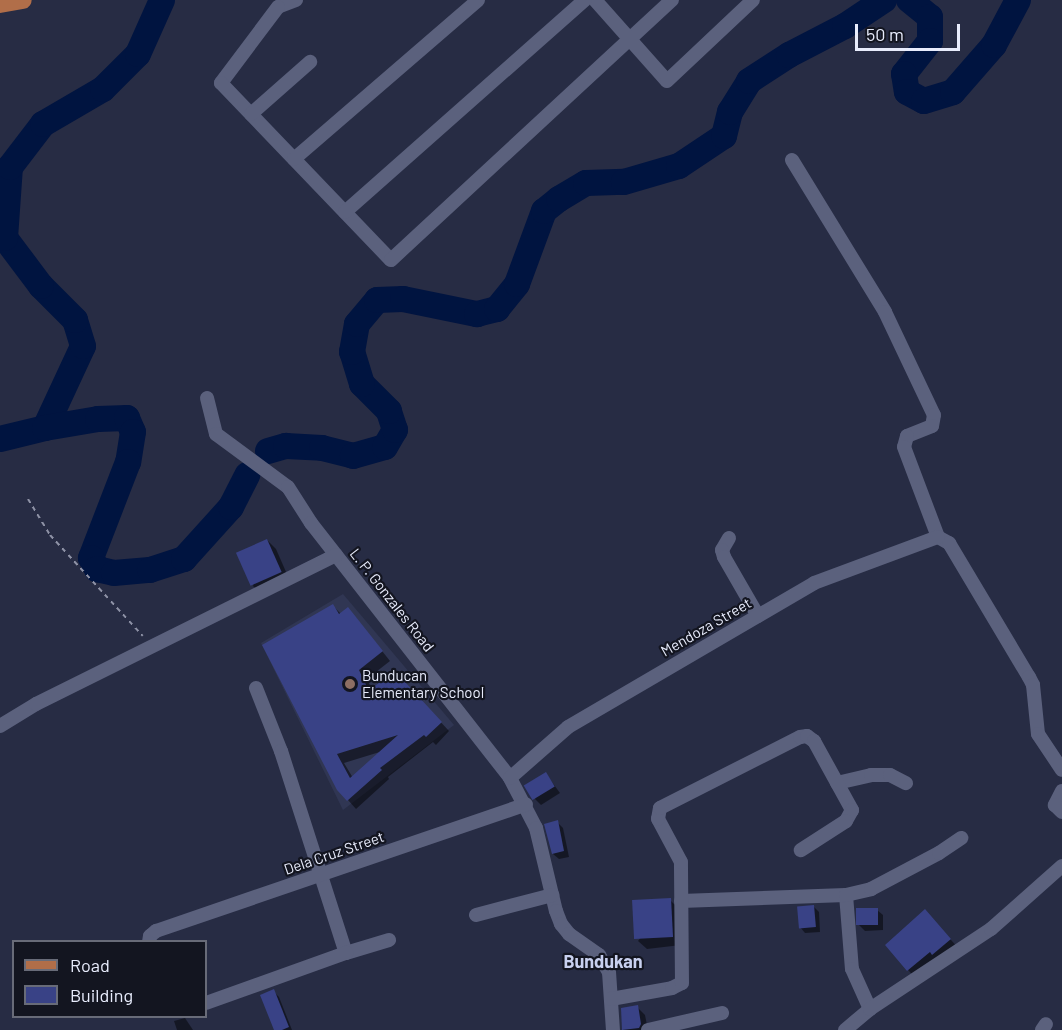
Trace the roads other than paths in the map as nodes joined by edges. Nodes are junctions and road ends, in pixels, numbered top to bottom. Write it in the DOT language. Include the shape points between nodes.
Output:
graph roads {
  1 [pos="22,0"];
  2 [pos="296,0"];
  3 [pos="478,0"];
  4 [pos="585,0"];
  5 [pos="596,0"];
  6 [pos="672,0"];
  7 [pos="753,0"];
  8 [pos="0,4"];
  9 [pos="631,39"];
  10 [pos="310,62"];
  11 [pos="251,114"];
  12 [pos="294,159"];
  13 [pos="792,160"];
  14 [pos="345,213"];
  15 [pos="207,398"];
  16 [pos="938,537"];
  17 [pos="729,538"];
  18 [pos="336,555"];
  19 [pos="758,616"];
  20 [pos="256,688"];
  21 [pos="0,726"];
  22 [pos="1062,770"];
  23 [pos="510,778"];
  24 [pos="837,783"];
  25 [pos="906,783"];
  26 [pos="1062,791"];
  27 [pos="526,804"];
  28 [pos="1062,812"];
  29 [pos="961,838"];
  30 [pos="801,850"];
  31 [pos="1062,866"];
  32 [pos="320,876"];
  33 [pos="552,895"];
  34 [pos="846,895"];
  35 [pos="681,901"];
  36 [pos="476,915"];
  37 [pos="151,937"];
  38 [pos="389,940"];
  39 [pos="346,953"];
  40 [pos="611,999"];
  41 [pos="207,1003"];
  42 [pos="870,1009"];
  43 [pos="722,1013"];
  44 [pos="613,1030"];
  45 [pos="648,1030"];
  46 [pos="845,1030"];
  1 -- 8 [label="main road"];
  2 -- 11 [label="street" via="278,7 221,83"];
  3 -- 12 [label="street"];
  4 -- 14 [label="street"];
  5 -- 9 [label="street"];
  6 -- 9 [label="street"];
  7 -- 9 [label="street" via="667,81"];
  9 -- 14 [label="street" via="392,260"];
  10 -- 11 [label="street"];
  11 -- 12 [label="street"];
  12 -- 14 [label="street"];
  13 -- 16 [label="street" via="885,312 934,415 932,426 910,434 904,443"];
  15 -- 18 [label="street, L. P. Gonzales Road" via="216,434 288,487"];
  16 -- 19 [label="street, Mendoza Street" via="814,583"];
  16 -- 22 [label="street" via="949,543 1029,677 1038,734"];
  17 -- 19 [label="street" via="722,550 724,557"];
  18 -- 21 [label="street" via="36,704"];
  18 -- 23 [label="street, L. P. Gonzales Road"];
  19 -- 23 [label="street, Mendoza Street" via="568,727"];
  20 -- 32 [label="street" via="281,751"];
  23 -- 27 [label="street, L. P. Gonzales Road"];
  24 -- 25 [label="street" via="871,775 890,775"];
  24 -- 30 [label="street" via="851,814"];
  24 -- 35 [label="street" via="813,741 803,736 663,806 658,816 681,862"];
  26 -- 28 [label="street" via="1055,805"];
  27 -- 32 [label="street, Dela Cruz Street"];
  27 -- 33 [label="street, L. P. Gonzales Road" via="536,828"];
  29 -- 34 [label="street" via="871,889"];
  31 -- 42 [label="street" via="991,929"];
  32 -- 37 [label="street, Dela Cruz Street"];
  32 -- 39 [label="street"];
  33 -- 36 [label="street"];
  33 -- 40 [label="street, L. P. Gonzales Road" via="568,934 598,955 609,972"];
  34 -- 35 [label="street"];
  34 -- 42 [label="street" via="852,969"];
  35 -- 40 [label="street" via="682,983"];
  38 -- 39 [label="street"];
  39 -- 41 [label="street"];
  40 -- 44 [label="street, L. P. Gonzales Road"];
  42 -- 46 [label="street"];
  43 -- 45 [label="street"];
}
